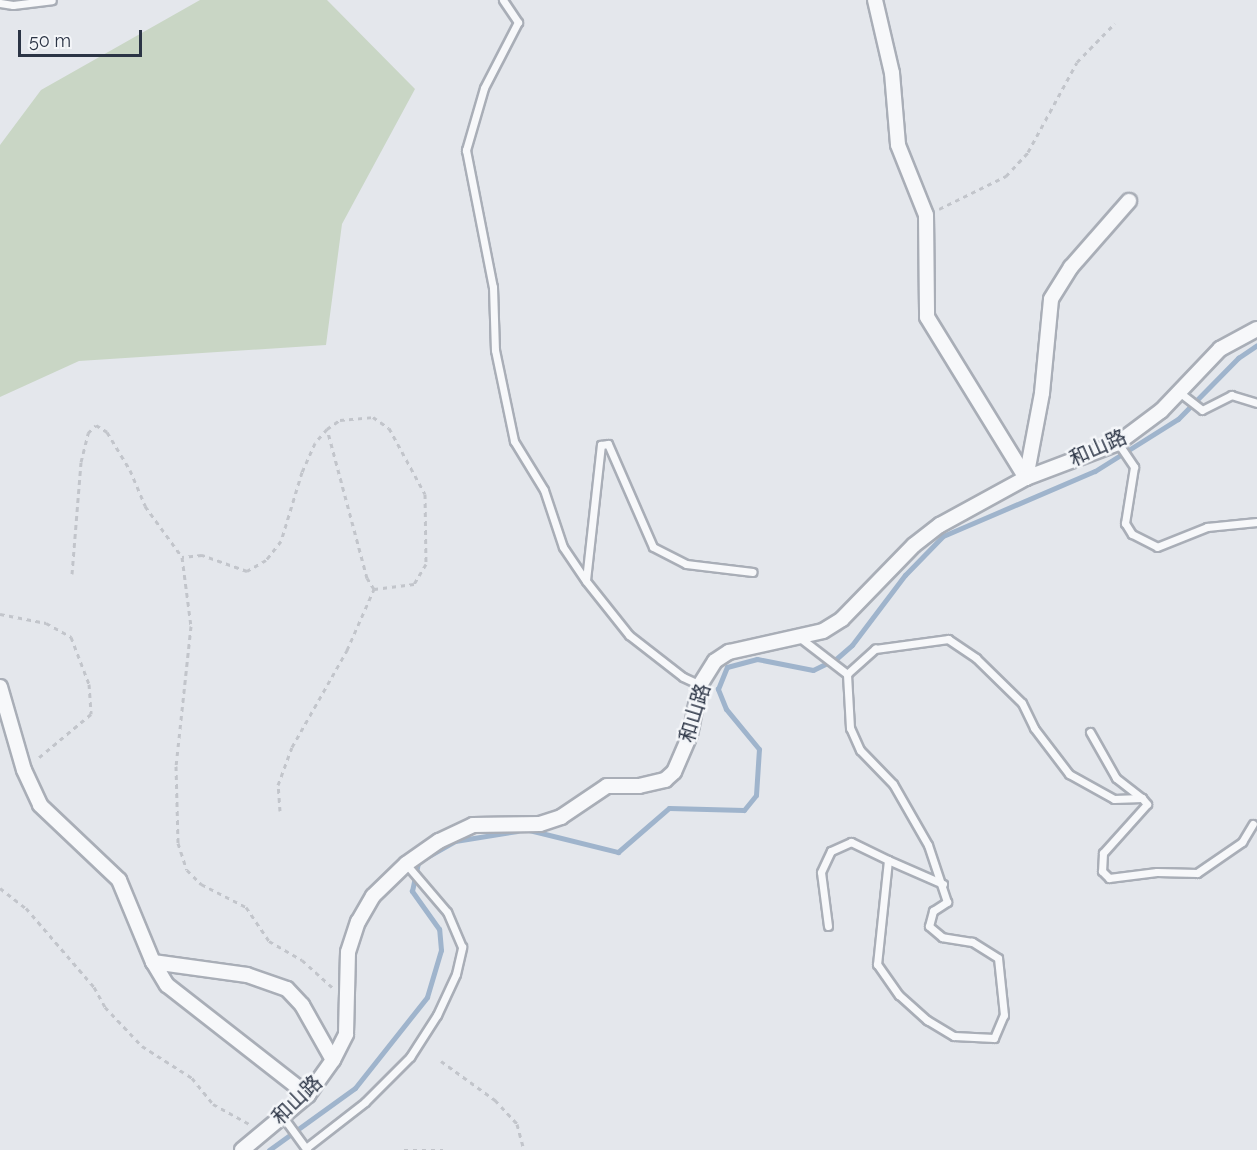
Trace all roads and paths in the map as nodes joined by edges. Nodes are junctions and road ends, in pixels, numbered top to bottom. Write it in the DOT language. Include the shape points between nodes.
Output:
graph roads {
  1 [pos="52,0"];
  2 [pos="503,0"];
  3 [pos="875,0"];
  4 [pos="0,3"];
  5 [pos="1115,23"];
  6 [pos="1129,201"];
  7 [pos="926,215"];
  8 [pos="1257,329"];
  9 [pos="1179,392"];
  10 [pos="1257,403"];
  11 [pos="327,429"];
  12 [pos="1118,443"];
  13 [pos="1026,478"];
  14 [pos="1257,522"];
  15 [pos="182,557"];
  16 [pos="72,573"];
  17 [pos="753,573"];
  18 [pos="586,581"];
  19 [pos="374,588"];
  20 [pos="0,614"];
  21 [pos="798,636"];
  22 [pos="847,674"];
  23 [pos="700,685"];
  24 [pos="0,687"];
  25 [pos="1090,732"];
  26 [pos="24,770"];
  27 [pos="1142,798"];
  28 [pos="280,811"];
  29 [pos="1253,824"];
  30 [pos="888,860"];
  31 [pos="406,864"];
  32 [pos="943,884"];
  33 [pos="0,888"];
  34 [pos="828,926"];
  35 [pos="153,962"];
  36 [pos="350,1004"];
  37 [pos="333,1060"];
  38 [pos="441,1061"];
  39 [pos="308,1095"];
  40 [pos="283,1117"];
  41 [pos="264,1132"];
  42 [pos="306,1149"];
  43 [pos="242,1150"];
  44 [pos="404,1150"];
  45 [pos="443,1150"];
  46 [pos="524,1150"];
  1 -- 4 [label="lane"];
  2 -- 18 [label="lane" via="518,22 484,88 466,150 493,287 495,350 514,441 544,490 563,547"];
  3 -- 7 [label="street" via="892,73 898,145"];
  5 -- 7 [label="path" via="1077,62 1028,152 1006,176"];
  6 -- 13 [label="street" via="1071,267 1051,299 1041,393"];
  7 -- 13 [label="street" via="927,317"];
  8 -- 9 [label="street, 和山路" via="1220,349"];
  9 -- 10 [label="lane" via="1202,410 1230,395"];
  9 -- 12 [label="street, 和山路" via="1140,429"];
  11 -- 15 [label="path" via="315,443 302,472 282,541 266,560 247,571 202,555"];
  11 -- 19 [label="path"];
  11 -- 19 [label="path" via="340,420 373,417 389,428 425,494 426,564 414,584"];
  12 -- 13 [label="street, 和山路"];
  12 -- 14 [label="lane" via="1134,467 1125,523 1132,534 1157,547 1207,527"];
  13 -- 21 [label="street, 和山路" via="940,525 914,545 842,619 823,631"];
  15 -- 16 [label="path" via="169,545 145,506 130,470 107,432 96,424 88,433 81,462"];
  15 -- 36 [label="path" via="191,626 176,766 178,843 187,870 201,885 246,907 270,941 302,960"];
  17 -- 18 [label="lane" via="686,564 653,546 608,444 601,445"];
  18 -- 23 [label="lane" via="629,636 683,677"];
  19 -- 28 [label="path" via="347,650 292,747 278,785"];
  20 -- 26 [label="path" via="46,623 70,637 89,684 91,714"];
  21 -- 22 [label="lane"];
  21 -- 23 [label="street, 和山路" via="729,652 715,661"];
  22 -- 27 [label="lane" via="875,648 948,639 976,658 1022,703 1034,728 1069,774 1114,799"];
  22 -- 32 [label="lane" via="850,728 861,750 893,784 928,845"];
  23 -- 31 [label="street, 和山路" via="690,735 674,772 666,780 639,786 607,786 561,817 540,824 473,825 439,841"];
  24 -- 26 [label="street"];
  25 -- 27 [label="lane" via="1116,778"];
  26 -- 35 [label="street" via="40,805 119,880"];
  27 -- 29 [label="lane" via="1147,804 1103,853 1102,871 1109,878 1157,872 1197,873 1242,842"];
  30 -- 32 [label="lane"];
  30 -- 32 [label="lane" via="877,963 899,995 927,1020 954,1036 994,1038 1004,1015 998,958 972,942 942,937 929,926 933,911 947,902"];
  30 -- 34 [label="lane" via="851,842 831,851 821,872"];
  31 -- 36 [label="street, 和山路" via="374,896 358,922 348,952"];
  31 -- 42 [label="lane" via="447,912 462,947 456,974 437,1015 410,1057 365,1102"];
  33 -- 41 [label="path" via="27,908 142,1046 192,1078 213,1104"];
  35 -- 37 [label="street" via="247,975 287,989 302,1005"];
  35 -- 39 [label="street" via="167,985"];
  36 -- 37 [label="street, 和山路" via="346,1034"];
  37 -- 39 [label="street, 和山路"];
  38 -- 46 [label="path" via="495,1100 518,1124"];
  39 -- 40 [label="street, 和山路"];
  40 -- 41 [label="street, 和山路"];
  40 -- 42 [label="lane"];
  41 -- 43 [label="street, 和山路"];
  44 -- 45 [label="path"];
}
